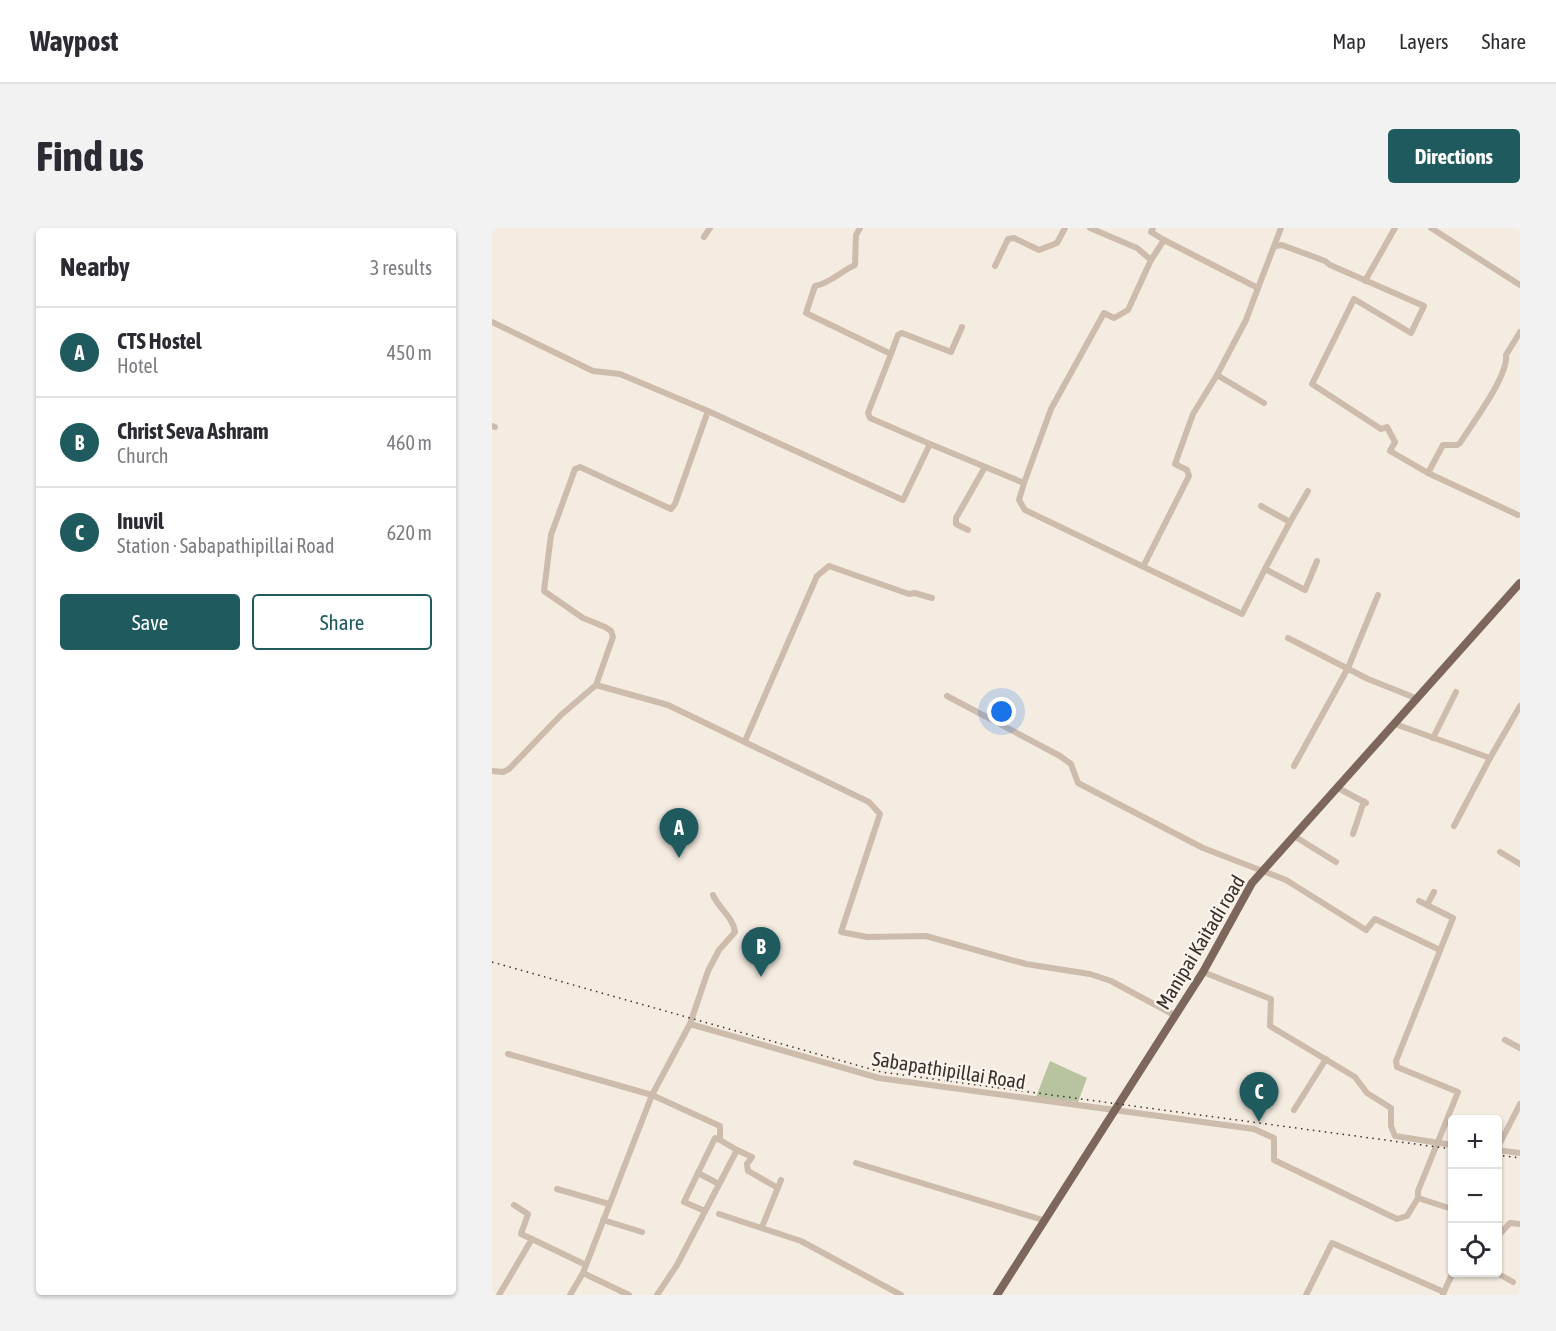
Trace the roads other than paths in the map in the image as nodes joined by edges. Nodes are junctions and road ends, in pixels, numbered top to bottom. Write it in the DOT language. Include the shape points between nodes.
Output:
graph roads {
  1 [pos="710,228"];
  2 [pos="860,228"];
  3 [pos="1065,228"];
  4 [pos="1090,228"];
  5 [pos="1153,228"];
  6 [pos="1281,228"];
  7 [pos="1395,228"];
  8 [pos="1431,228"];
  9 [pos="704,237"];
  10 [pos="1164,240"];
  11 [pos="1276,246"];
  12 [pos="1151,260"];
  13 [pos="995,266"];
  14 [pos="1365,281"];
  15 [pos="1520,285"];
  16 [pos="1258,288"];
  17 [pos="492,322"];
  18 [pos="962,327"];
  19 [pos="1520,332"];
  20 [pos="891,354"];
  21 [pos="1218,375"];
  22 [pos="1264,404"];
  23 [pos="708,411"];
  24 [pos="930,444"];
  25 [pos="985,467"];
  26 [pos="1428,473"];
  27 [pos="1024,483"];
  28 [pos="1308,491"];
  29 [pos="1261,506"];
  30 [pos="1519,514"];
  31 [pos="1290,522"];
  32 [pos="968,530"];
  33 [pos="1317,561"];
  34 [pos="1144,565"];
  35 [pos="1265,569"];
  36 [pos="1520,583"];
  37 [pos="1378,595"];
  38 [pos="932,598"];
  39 [pos="1288,638"];
  40 [pos="1348,668"];
  41 [pos="597,684"];
  42 [pos="1456,693"];
  43 [pos="947,696"];
  44 [pos="1418,699"];
  45 [pos="1520,706"];
  46 [pos="1395,724"];
  47 [pos="1433,738"];
  48 [pos="745,741"];
  49 [pos="1490,758"];
  50 [pos="1294,766"];
  51 [pos="492,771"];
  52 [pos="1338,788"];
  53 [pos="1454,826"];
  54 [pos="1353,834"];
  55 [pos="1294,836"];
  56 [pos="1500,852"];
  57 [pos="1336,861"];
  58 [pos="1520,864"];
  59 [pos="1262,872"];
  60 [pos="1434,892"];
  61 [pos="713,895"];
  62 [pos="1419,901"];
  63 [pos="1427,905"];
  64 [pos="1440,950"];
  65 [pos="1203,972"];
  66 [pos="1176,1016"];
  67 [pos="690,1024"];
  68 [pos="1505,1040"];
  69 [pos="1520,1048"];
  70 [pos="508,1054"];
  71 [pos="1326,1059"];
  72 [pos="652,1095"];
  73 [pos="1520,1104"];
  74 [pos="1117,1110"];
  75 [pos="1294,1110"];
  76 [pos="720,1140"];
  77 [pos="1502,1140"];
  78 [pos="1436,1143"];
  79 [pos="1448,1144"];
  80 [pos="737,1150"];
  81 [pos="1502,1151"];
  82 [pos="1520,1153"];
  83 [pos="856,1163"];
  84 [pos="698,1173"];
  85 [pos="781,1180"];
  86 [pos="719,1184"];
  87 [pos="778,1188"];
  88 [pos="557,1189"];
  89 [pos="1418,1198"];
  90 [pos="609,1204"];
  91 [pos="514,1205"];
  92 [pos="1448,1208"];
  93 [pos="705,1211"];
  94 [pos="719,1214"];
  95 [pos="603,1220"];
  96 [pos="1043,1220"];
  97 [pos="1520,1224"];
  98 [pos="762,1227"];
  99 [pos="642,1232"];
  100 [pos="1502,1232"];
  101 [pos="532,1239"];
  102 [pos="586,1265"];
  103 [pos="583,1273"];
  104 [pos="1502,1276"];
  105 [pos="1451,1277"];
  106 [pos="1513,1282"];
  107 [pos="1443,1294"];
  108 [pos="499,1295"];
  109 [pos="570,1295"];
  110 [pos="629,1295"];
  111 [pos="657,1295"];
  112 [pos="902,1295"];
  113 [pos="997,1295"];
  114 [pos="1306,1295"];
  1 -- 9 [label="street"];
  2 -- 20 [label="street" via="856,235 855,265 827,284 815,286 806,313"];
  3 -- 13 [label="street" via="1057,243 1039,250 1008,239"];
  4 -- 12 [label="street" via="1137,249"];
  5 -- 10 [label="street" via="1151,232"];
  6 -- 11 [label="street"];
  7 -- 14 [label="street"];
  8 -- 15 [label="street"];
  10 -- 12 [label="street"];
  10 -- 16 [label="street"];
  11 -- 14 [label="street" via="1325,261"];
  11 -- 16 [label="street"];
  12 -- 27 [label="street" via="1128,310 1114,318 1104,313 1051,409"];
  14 -- 26 [label="street" via="1424,306 1411,333 1354,299 1311,384 1381,429 1387,427 1395,442 1390,451"];
  16 -- 21 [label="street"];
  17 -- 23 [label="street" via="593,371 620,374"];
  18 -- 20 [label="street" via="951,352 902,333"];
  19 -- 26 [label="street" via="1506,355 1507,363 1460,442 1443,445"];
  20 -- 24 [label="street" via="868,413 870,418"];
  21 -- 22 [label="street"];
  21 -- 34 [label="street" via="1182,439 1175,464 1187,470 1189,476"];
  23 -- 24 [label="street" via="903,500"];
  23 -- 41 [label="street" via="671,509 580,467 562,498 551,535 544,591 583,618 611,631 613,637"];
  24 -- 25 [label="street"];
  25 -- 27 [label="street"];
  25 -- 32 [label="street" via="956,518 956,524"];
  26 -- 30 [label="street"];
  27 -- 34 [label="street" via="1019,500 1025,510"];
  28 -- 31 [label="street"];
  29 -- 31 [label="street"];
  31 -- 35 [label="street"];
  33 -- 35 [label="street" via="1305,590"];
  34 -- 35 [label="street" via="1242,614"];
  36 -- 44 [label="main road, Manipai Kaitadi road"];
  37 -- 40 [label="street"];
  38 -- 48 [label="street" via="909,594 829,566 817,576"];
  39 -- 40 [label="street"];
  40 -- 44 [label="street"];
  40 -- 50 [label="street"];
  41 -- 48 [label="street" via="669,705"];
  41 -- 51 [label="street" via="509,769"];
  42 -- 47 [label="street"];
  43 -- 59 [label="street" via="1060,756 1071,764 1078,783 1203,848"];
  44 -- 46 [label="main road, Manipai Kaitadi road"];
  45 -- 49 [label="street"];
  46 -- 47 [label="street"];
  46 -- 52 [label="main road, Manipai Kaitadi road"];
  47 -- 49 [label="street"];
  48 -- 66 [label="street" via="869,802 880,814 841,932 867,937 926,936 1026,964 1090,974"];
  49 -- 53 [label="street"];
  52 -- 54 [label="street" via="1365,802"];
  52 -- 55 [label="main road, Manipai Kaitadi road"];
  55 -- 57 [label="street"];
  55 -- 59 [label="main road, Manipai Kaitadi road"];
  56 -- 58 [label="street"];
  59 -- 64 [label="street" via="1286,880 1366,930 1375,919"];
  59 -- 65 [label="main road, Manipai Kaitadi road" via="1252,883"];
  60 -- 63 [label="street"];
  61 -- 67 [label="street" via="734,923 735,932 708,971"];
  62 -- 63 [label="street"];
  63 -- 64 [label="street" via="1453,918"];
  64 -- 78 [label="street" via="1396,1061 1397,1067 1458,1092"];
  65 -- 66 [label="main road, Manipai Kaitadi road"];
  65 -- 71 [label="street" via="1271,999 1270,1026"];
  66 -- 74 [label="main road, Manipai Kaitadi road"];
  67 -- 72 [label="street"];
  67 -- 74 [label="street, Sabapathipillai Road" via="879,1078"];
  68 -- 69 [label="street"];
  70 -- 72 [label="street"];
  71 -- 75 [label="street"];
  71 -- 78 [label="street" via="1355,1077 1367,1093 1391,1108 1395,1136"];
  72 -- 76 [label="street" via="720,1126"];
  72 -- 90 [label="street"];
  73 -- 77 [label="street"];
  74 -- 89 [label="street, Sabapathipillai Road" via="1254,1129 1270,1135 1274,1138 1274,1160 1396,1219 1407,1216"];
  74 -- 96 [label="main road, Manipai Kaitadi road"];
  76 -- 80 [label="street"];
  76 -- 84 [label="street" via="715,1138"];
  78 -- 79 [label="street"];
  78 -- 89 [label="street"];
  80 -- 86 [label="street"];
  80 -- 87 [label="street" via="752,1157 748,1171"];
  81 -- 82 [label="street"];
  83 -- 96 [label="street"];
  84 -- 86 [label="street"];
  84 -- 93 [label="street" via="684,1202"];
  85 -- 87 [label="street"];
  86 -- 93 [label="street"];
  87 -- 98 [label="street"];
  88 -- 90 [label="street"];
  89 -- 92 [label="street"];
  90 -- 95 [label="street"];
  91 -- 101 [label="street" via="528,1214 521,1234"];
  93 -- 111 [label="street"];
  94 -- 98 [label="street"];
  95 -- 99 [label="street"];
  95 -- 102 [label="street"];
  96 -- 113 [label="main road, Manipai Kaitadi road"];
  97 -- 100 [label="street" via="1510,1223"];
  98 -- 112 [label="street" via="801,1241"];
  101 -- 102 [label="street"];
  101 -- 108 [label="street"];
  102 -- 103 [label="street"];
  103 -- 109 [label="street"];
  103 -- 110 [label="street"];
  104 -- 106 [label="street"];
  105 -- 107 [label="street"];
  107 -- 114 [label="street" via="1332,1243"];
}
